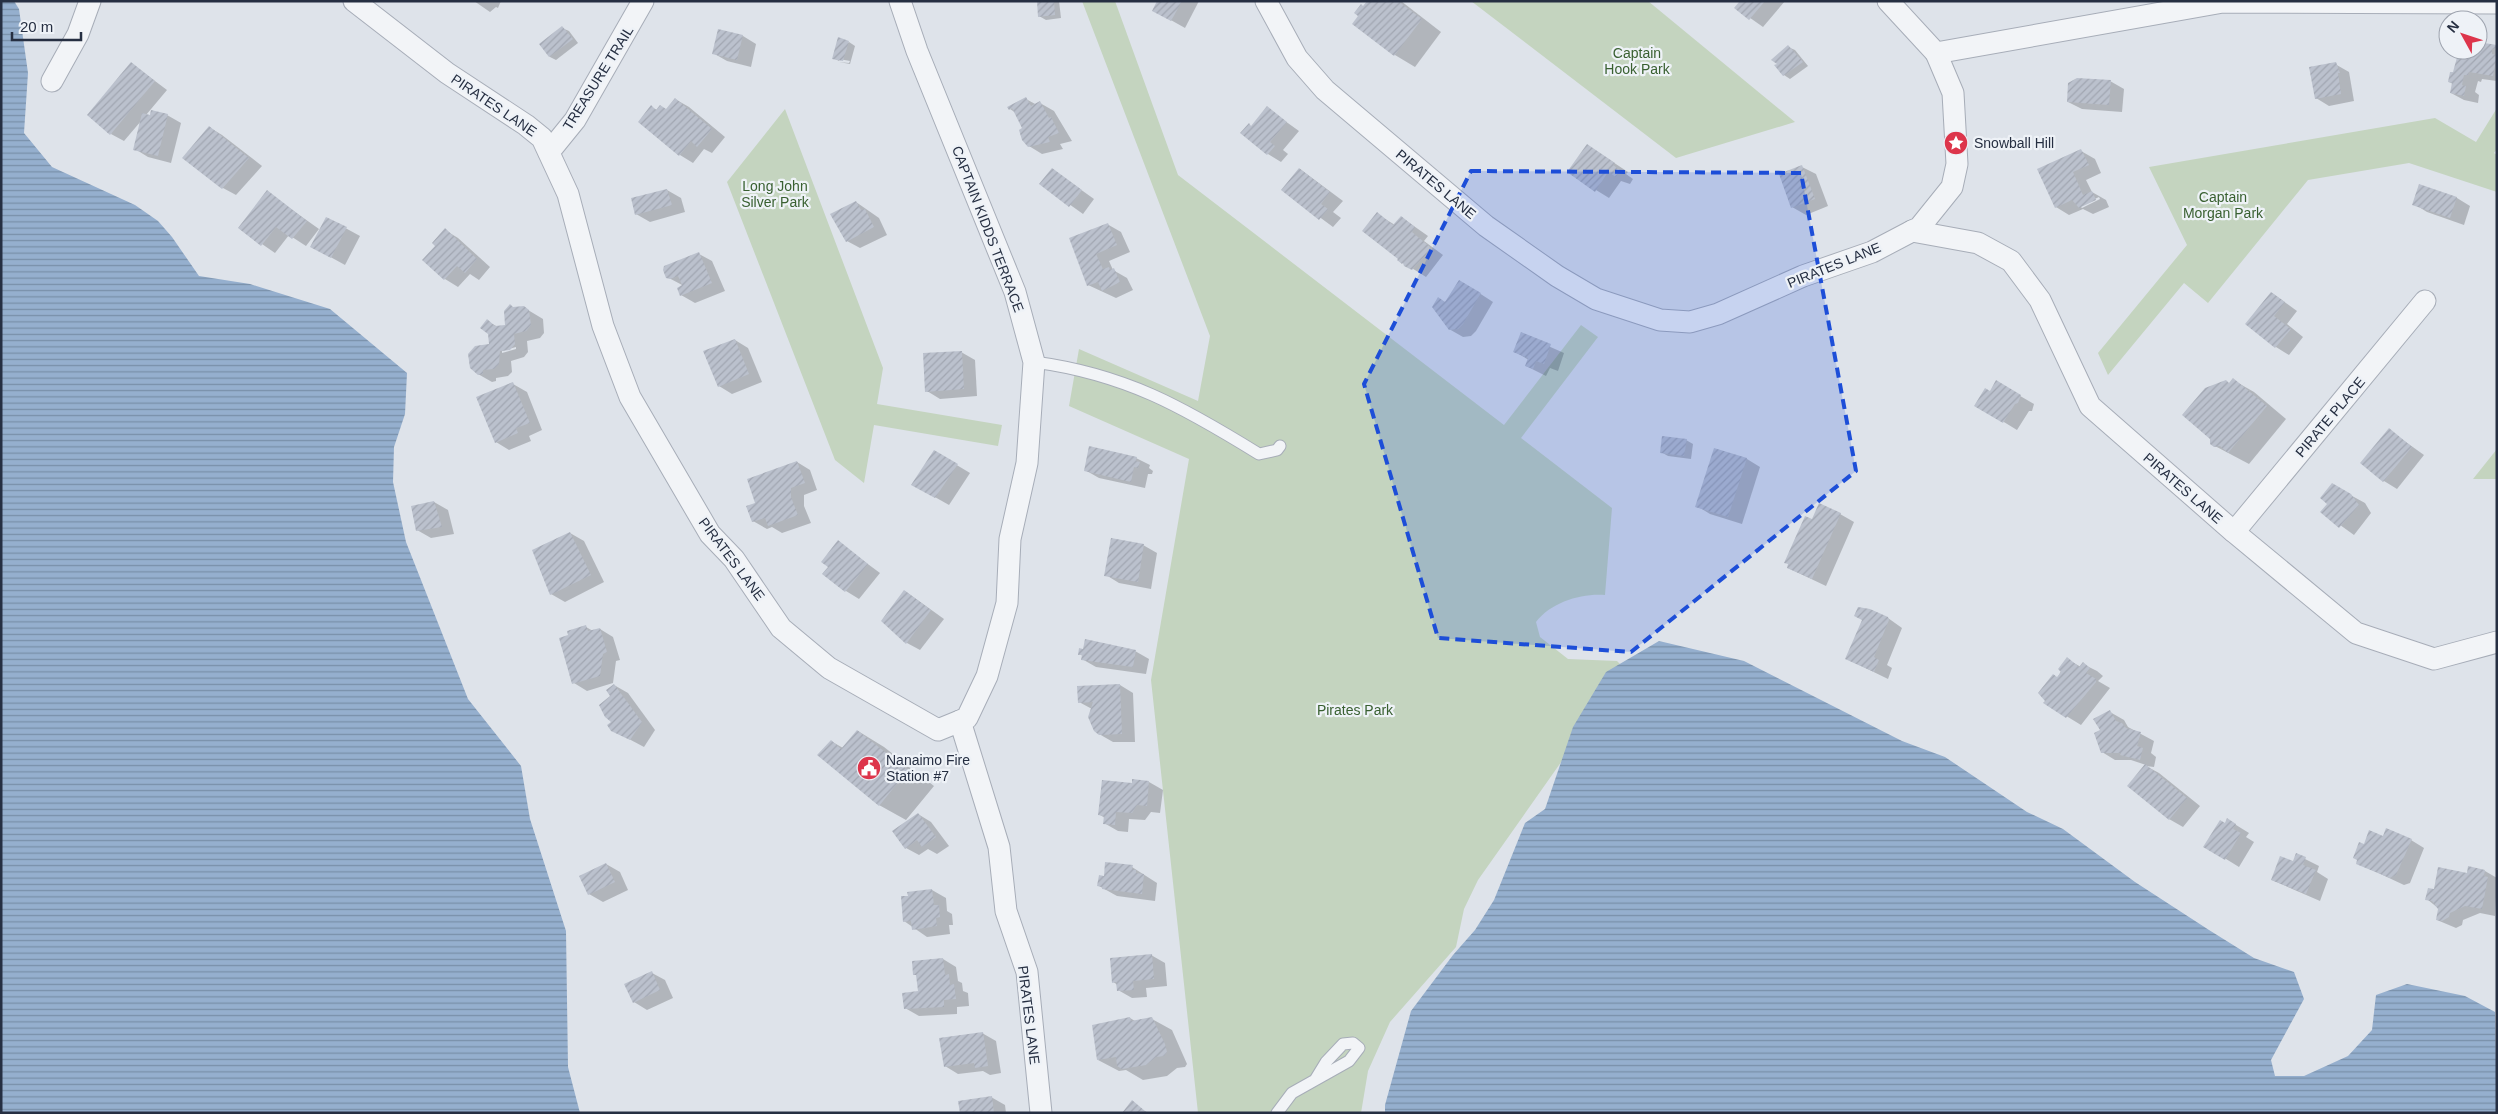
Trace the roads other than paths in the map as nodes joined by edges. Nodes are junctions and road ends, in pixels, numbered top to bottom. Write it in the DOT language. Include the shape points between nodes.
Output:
graph roads {
  1 [pos="90,1"];
  2 [pos="354,1"];
  3 [pos="643,1"];
  4 [pos="900,1"];
  5 [pos="1266,1"];
  6 [pos="1888,1"];
  7 [pos="2497,3"];
  8 [pos="1936,53"];
  9 [pos="52,81"];
  10 [pos="549,152"];
  11 [pos="1912,231"];
  12 [pos="2425,301"];
  13 [pos="1034,362"];
  14 [pos="1280,446"];
  15 [pos="2234,532"];
  16 [pos="2497,642"];
  17 [pos="960,721"];
  18 [pos="1314,1080"];
  19 [pos="1041,1113"];
  20 [pos="1277,1113"];
  1 -- 9 [label="street" via="78,34"];
  2 -- 10 [label="street, PIRATES LANE" via="448,74 526,125 542,138"];
  3 -- 10 [label="street, TREASURE TRAIL" via="575,120"];
  4 -- 13 [label="street, CAPTAIN KIDDS TERRACE" via="917,51 1015,292"];
  5 -- 11 [label="street, PIRATES LANE" via="1297,58 1325,90 1486,226 1596,299 1660,320 1690,322 1718,314 1803,276 1872,252"];
  6 -- 8 [label="street"];
  7 -- 8 [label="street" via="2223,2"];
  8 -- 11 [label="street" via="1953,93 1957,164 1952,187 1919,228"];
  10 -- 17 [label="street, PIRATES LANE" via="568,194 603,326 630,397 710,534 734,559 781,628 829,668 938,730"];
  11 -- 15 [label="street, PIRATES LANE" via="1978,243 2011,261 2040,300 2090,406"];
  12 -- 15 [label="street, PIRATE PLACE"];
  13 -- 14 [label="lane" via="1064,366 1131,384 1172,402 1260,454 1277,450"];
  13 -- 17 [label="street, CAPTAIN KIDDS TERRACE" via="1028,463 1010,539 1007,603 987,676 967,718"];
  15 -- 16 [label="street, PIRATES LANE" via="2356,633 2434,659"];
  17 -- 19 [label="street, PIRATES LANE" via="999,847 1006,911 1027,972"];
  18 -- 20 [label="lane" via="1292,1093"];
}
